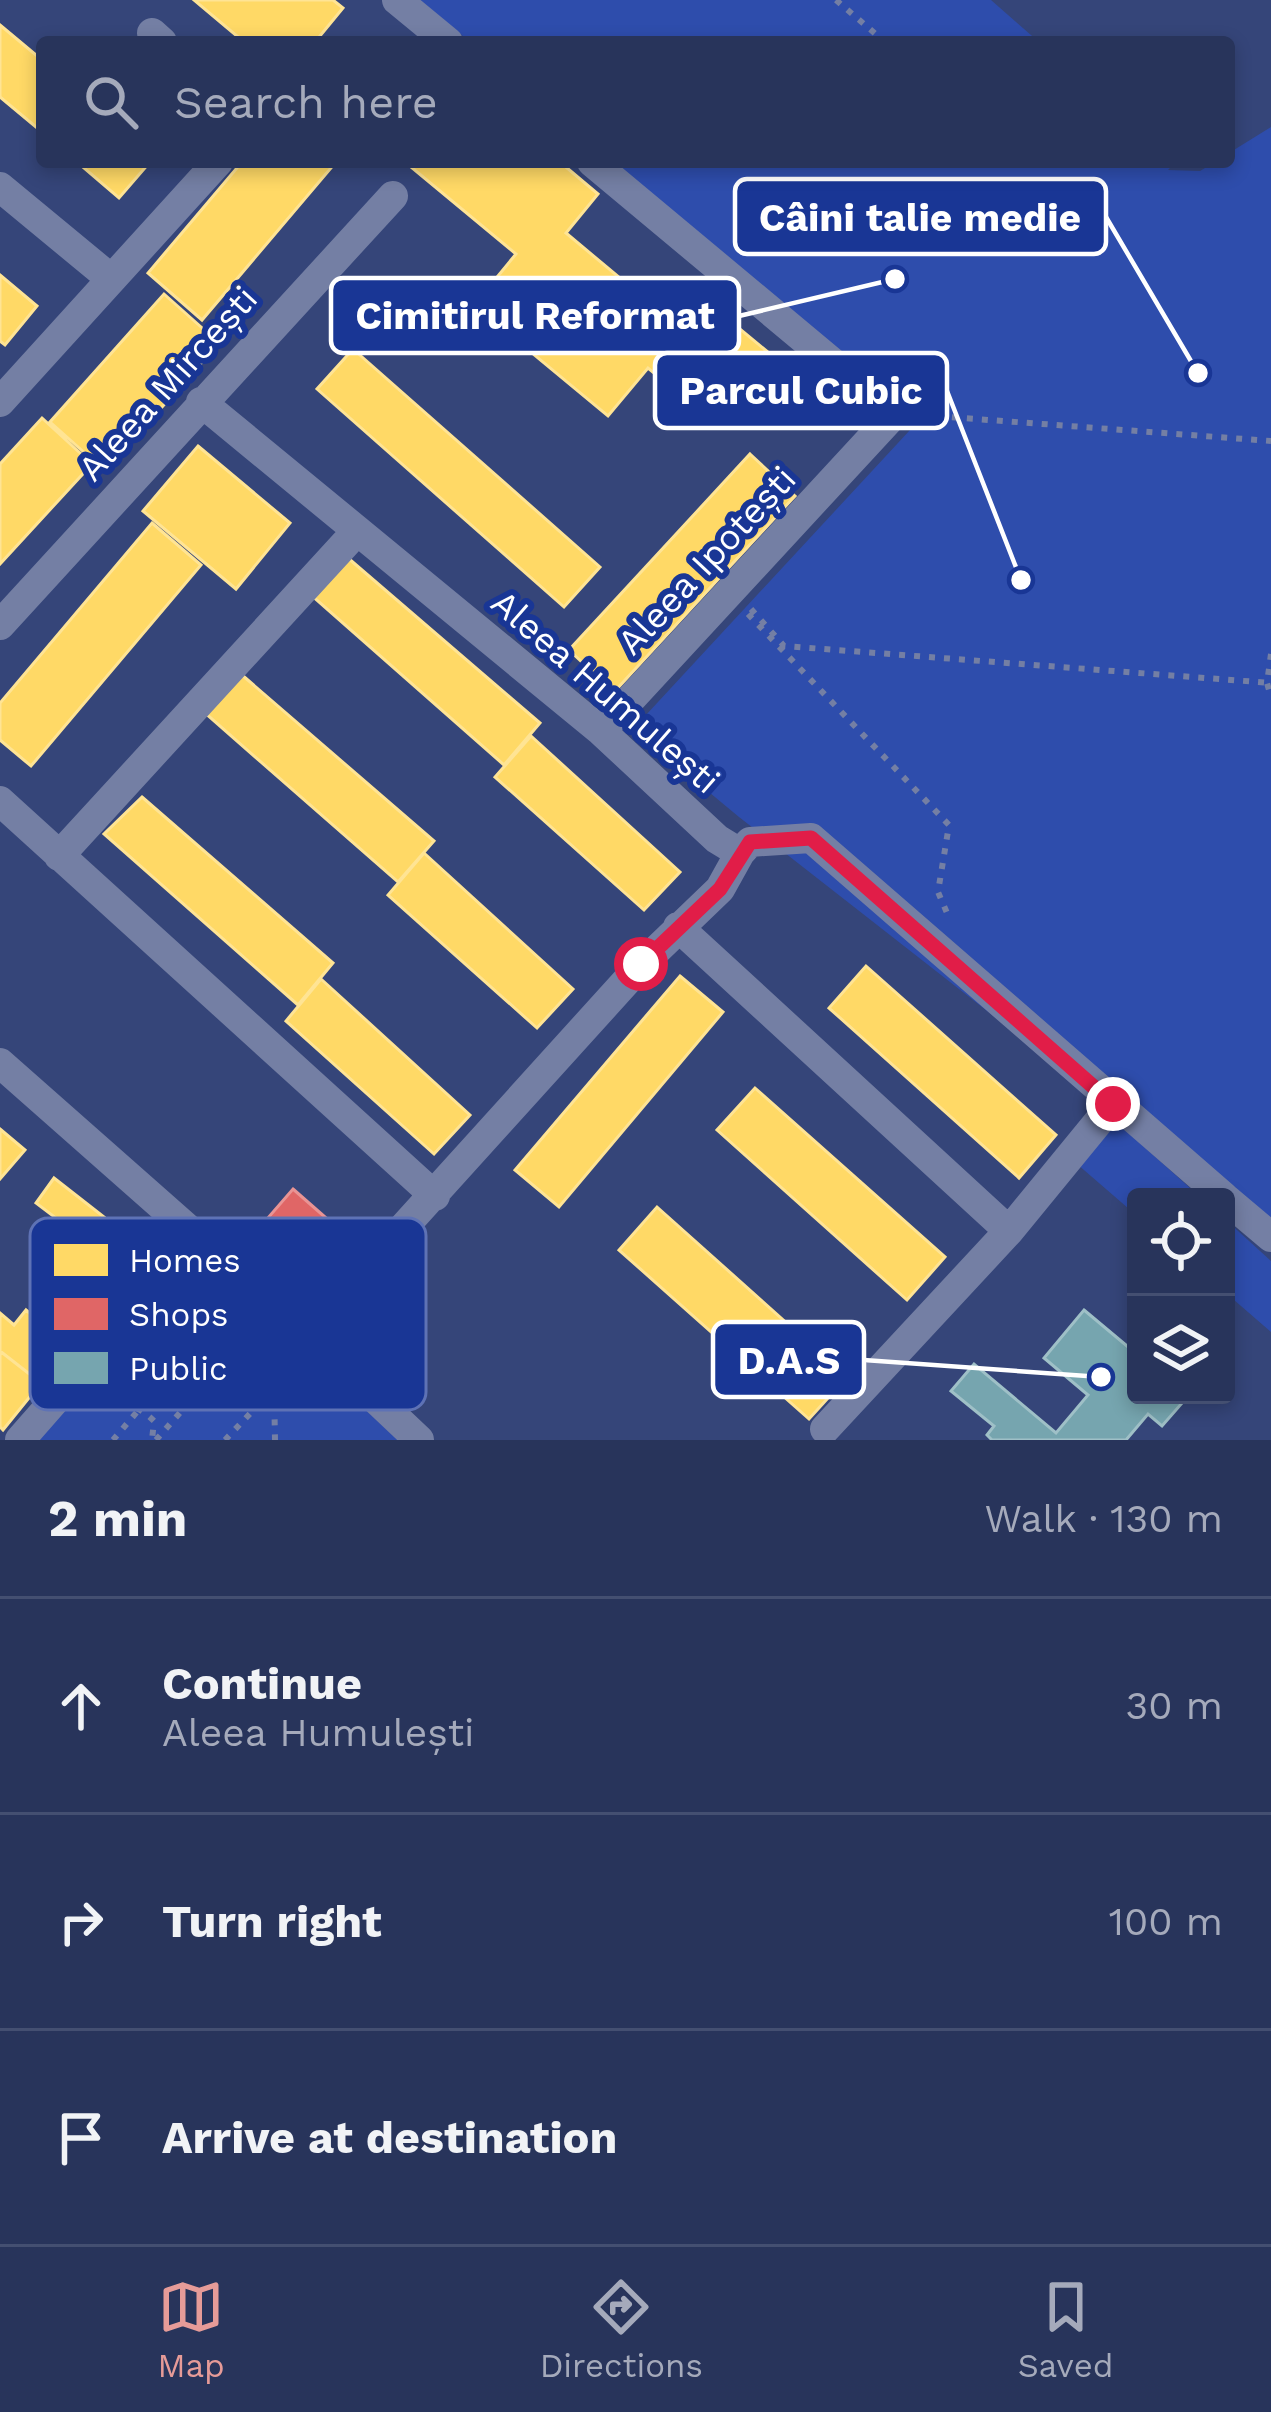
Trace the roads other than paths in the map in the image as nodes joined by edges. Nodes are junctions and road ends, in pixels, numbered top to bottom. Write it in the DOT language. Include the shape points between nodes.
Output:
graph roads {
  1 [pos="397,0"];
  2 [pos="441,36"];
  3 [pos="212,168"];
  4 [pos="599,168"];
  5 [pos="0,187"];
  6 [pos="393,196"];
  7 [pos="110,278"];
  8 [pos="0,402"];
  9 [pos="201,402"];
  10 [pos="356,532"];
  11 [pos="0,625"];
  12 [pos="601,731"];
  13 [pos="0,801"];
  14 [pos="740,853"];
  15 [pos="59,856"];
  16 [pos="678,927"];
  17 [pos="0,1063"];
  18 [pos="1113,1104"];
  19 [pos="1213,1188"];
  20 [pos="435,1196"];
  21 [pos="1235,1206"];
  22 [pos="176,1218"];
  23 [pos="416,1218"];
  24 [pos="1009,1232"];
  25 [pos="1271,1237"];
  26 [pos="46,1410"];
  27 [pos="384,1410"];
  28 [pos="825,1429"];
  29 [pos="20,1440"];
  30 [pos="418,1440"];
  1 -- 2 [label="street"];
  3 -- 7 [label="street"];
  4 -- 12 [label="street, Aleea Ipotești" via="894,413"];
  5 -- 7 [label="street"];
  6 -- 9 [label="street, Aleea Mircești"];
  7 -- 8 [label="street"];
  9 -- 10 [label="street, Aleea Humulești"];
  9 -- 11 [label="street, Aleea Mircești"];
  10 -- 12 [label="street, Aleea Humulești"];
  10 -- 15 [label="street"];
  12 -- 14 [label="street, Aleea Humulești"];
  13 -- 15 [label="street"];
  14 -- 16 [label="street" via="720,889"];
  14 -- 18 [label="street" via="750,842 811,838"];
  15 -- 20 [label="street"];
  16 -- 20 [label="street"];
  16 -- 24 [label="street"];
  17 -- 22 [label="street"];
  18 -- 19 [label="street"];
  18 -- 24 [label="street"];
  20 -- 23 [label="street"];
  21 -- 25 [label="street"];
  24 -- 28 [label="street"];
  26 -- 29 [label="street"];
  27 -- 30 [label="street"];
}
